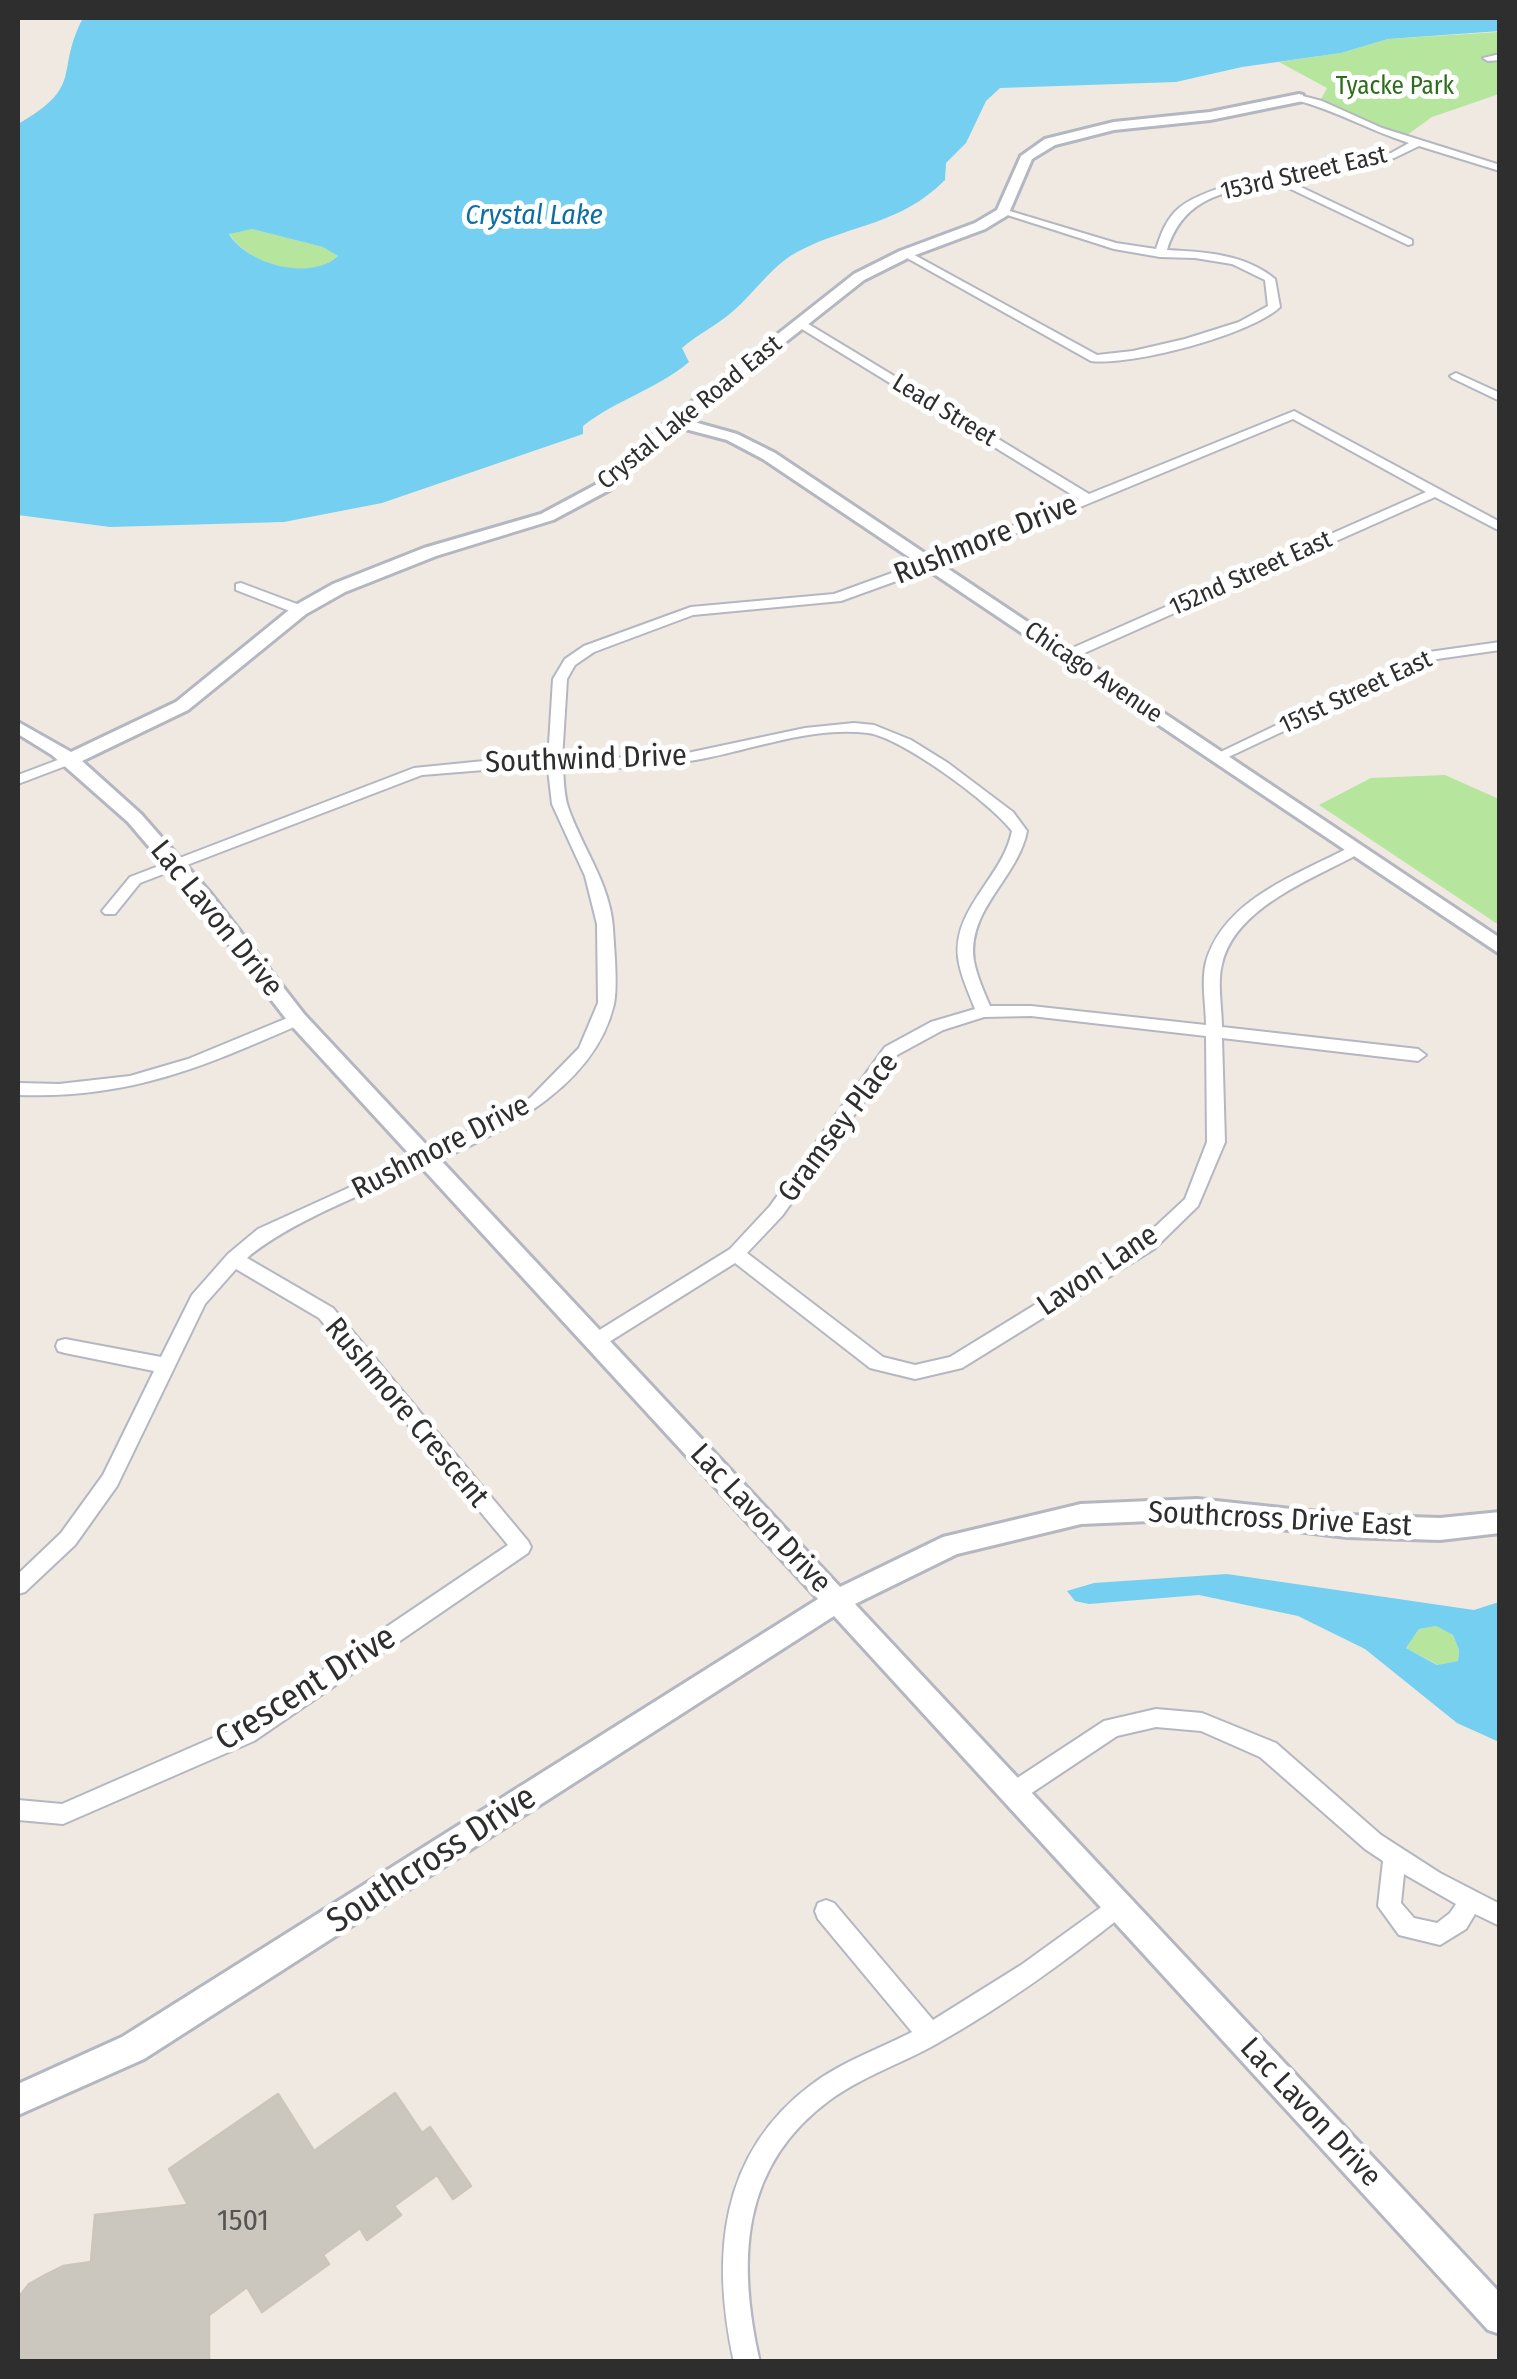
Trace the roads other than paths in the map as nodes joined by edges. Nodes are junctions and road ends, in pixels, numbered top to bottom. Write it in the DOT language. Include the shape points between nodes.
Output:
graph roads {
  1 [pos="1300,98"];
  2 [pos="1418,142"];
  3 [pos="1500,168"];
  4 [pos="1278,180"];
  5 [pos="1003,212"];
  6 [pos="1408,242"];
  7 [pos="905,254"];
  8 [pos="1160,254"];
  9 [pos="801,324"];
  10 [pos="1456,376"];
  11 [pos="1500,398"];
  12 [pos="675,422"];
  13 [pos="1435,492"];
  14 [pos="1088,499"];
  15 [pos="1500,526"];
  16 [pos="930,564"];
  17 [pos="241,586"];
  18 [pos="300,610"];
  19 [pos="1500,646"];
  20 [pos="1066,656"];
  21 [pos="18,727"];
  22 [pos="1217,757"];
  23 [pos="71,759"];
  24 [pos="554,764"];
  25 [pos="18,780"];
  26 [pos="1354,850"];
  27 [pos="172,864"];
  28 [pos="110,911"];
  29 [pos="1500,948"];
  30 [pos="984,1012"];
  31 [pos="297,1019"];
  32 [pos="1214,1032"];
  33 [pos="1418,1055"];
  34 [pos="18,1090"];
  35 [pos="427,1159"];
  36 [pos="736,1254"];
  37 [pos="234,1259"];
  38 [pos="65,1346"];
  39 [pos="600,1346"];
  40 [pos="168,1366"];
  41 [pos="1500,1522"];
  42 [pos="474,1579"];
  43 [pos="18,1586"];
  44 [pos="836,1601"];
  45 [pos="1013,1793"];
  46 [pos="18,1810"];
  47 [pos="1395,1856"];
  48 [pos="1470,1900"];
  49 [pos="1118,1906"];
  50 [pos="826,1911"];
  51 [pos="1500,1916"];
  52 [pos="930,2035"];
  53 [pos="18,2100"];
  54 [pos="1500,2318"];
  55 [pos="747,2362"];
  1 -- 2 [label="street"];
  1 -- 5 [label="street" via="1050,142 1019,169"];
  2 -- 3 [label="street"];
  2 -- 4 [label="street, 153rd Street East" via="1394,155"];
  4 -- 6 [label="street"];
  4 -- 8 [label="street, 153rd Street East" via="1188,206 1170,222"];
  5 -- 7 [label="street, Crystal Lake Road East"];
  5 -- 8 [label="street"];
  7 -- 8 [label="street" via="1083,354 1108,360 1255,322 1274,307 1270,279 1253,266"];
  7 -- 9 [label="street, Crystal Lake Road East" via="859,277"];
  9 -- 12 [label="street, Crystal Lake Road East"];
  9 -- 14 [label="street, Lead Street"];
  10 -- 11 [label="street"];
  12 -- 16 [label="street, Chicago Avenue" via="732,437 769,456"];
  12 -- 18 [label="street, Crystal Lake Road East" via="628,468 581,500 511,530 386,568"];
  13 -- 14 [label="street, Rushmore Drive" via="1294,415"];
  13 -- 15 [label="street"];
  13 -- 20 [label="street, 152nd Street East"];
  14 -- 16 [label="street, Rushmore Drive"];
  16 -- 20 [label="street, Chicago Avenue"];
  16 -- 24 [label="street, Rushmore Drive" via="836,598 691,612 590,648 560,679"];
  17 -- 18 [label="street"];
  18 -- 23 [label="street, Crystal Lake Road East" via="182,706"];
  19 -- 22 [label="street, 151st Street East" via="1434,654"];
  20 -- 22 [label="street, Chicago Avenue"];
  21 -- 23 [label="street, Lac Lavon Drive"];
  22 -- 26 [label="street, Chicago Avenue"];
  23 -- 25 [label="street"];
  23 -- 27 [label="street, Lac Lavon Drive"];
  24 -- 27 [label="street, Southwind Drive" via="419,770"];
  24 -- 30 [label="street, Southwind Drive" via="675,760 844,728 896,737 1020,831 1019,852 974,912 965,956"];
  24 -- 35 [label="street, Rushmore Drive" via="559,804 593,876 605,924 606,1003 586,1051 536,1102"];
  26 -- 29 [label="street, Chicago Avenue"];
  26 -- 32 [label="street, Lavon Lane" via="1257,903 1228,930 1213,965"];
  27 -- 28 [label="street, Southwind Drive" via="135,880"];
  27 -- 31 [label="street, Lac Lavon Drive"];
  30 -- 32 [label="street, Gramsey Place" via="1031,1011"];
  30 -- 36 [label="street, Gramsey Place" via="937,1026 891,1051 776,1210"];
  31 -- 34 [label="street" via="165,1076 70,1092"];
  31 -- 35 [label="street, Lac Lavon Drive"];
  32 -- 33 [label="street, Gramsey Place"];
  32 -- 36 [label="street, Lavon Lane" via="1216,1142 1192,1202 1148,1244 955,1363 916,1372 878,1363"];
  35 -- 37 [label="street, Rushmore Drive" via="264,1234"];
  35 -- 39 [label="street, Lac Lavon Drive"];
  36 -- 39 [label="street, Gramsey Place" via="600,1339"];
  37 -- 40 [label="street, Rushmore Drive" via="198,1300"];
  37 -- 42 [label="street, Rushmore Crescent" via="326,1313 521,1547"];
  38 -- 40 [label="street"];
  39 -- 44 [label="street, Lac Lavon Drive"];
  40 -- 43 [label="street, Rushmore Drive" via="110,1480 68,1540"];
  41 -- 44 [label="street, Southcross Drive East" via="1440,1529 1197,1509 1081,1514 952,1545"];
  42 -- 46 [label="street, Crescent Drive" via="246,1734 63,1814"];
  44 -- 45 [label="street, Lac Lavon Drive"];
  44 -- 53 [label="street, Southcross Drive" via="230,1989 133,2048"];
  45 -- 47 [label="street" via="1112,1728 1156,1718 1202,1722 1268,1750"];
  45 -- 49 [label="street, Lac Lavon Drive"];
  47 -- 48 [label="street"];
  47 -- 48 [label="street" via="1389,1906 1408,1927 1440,1934"];
  48 -- 51 [label="street"];
  49 -- 52 [label="street" via="1012,1987"];
  49 -- 54 [label="street, Lac Lavon Drive"];
  50 -- 52 [label="street"];
  52 -- 55 [label="street" via="818,2094 759,2164 738,2218 731,2278"];
}
